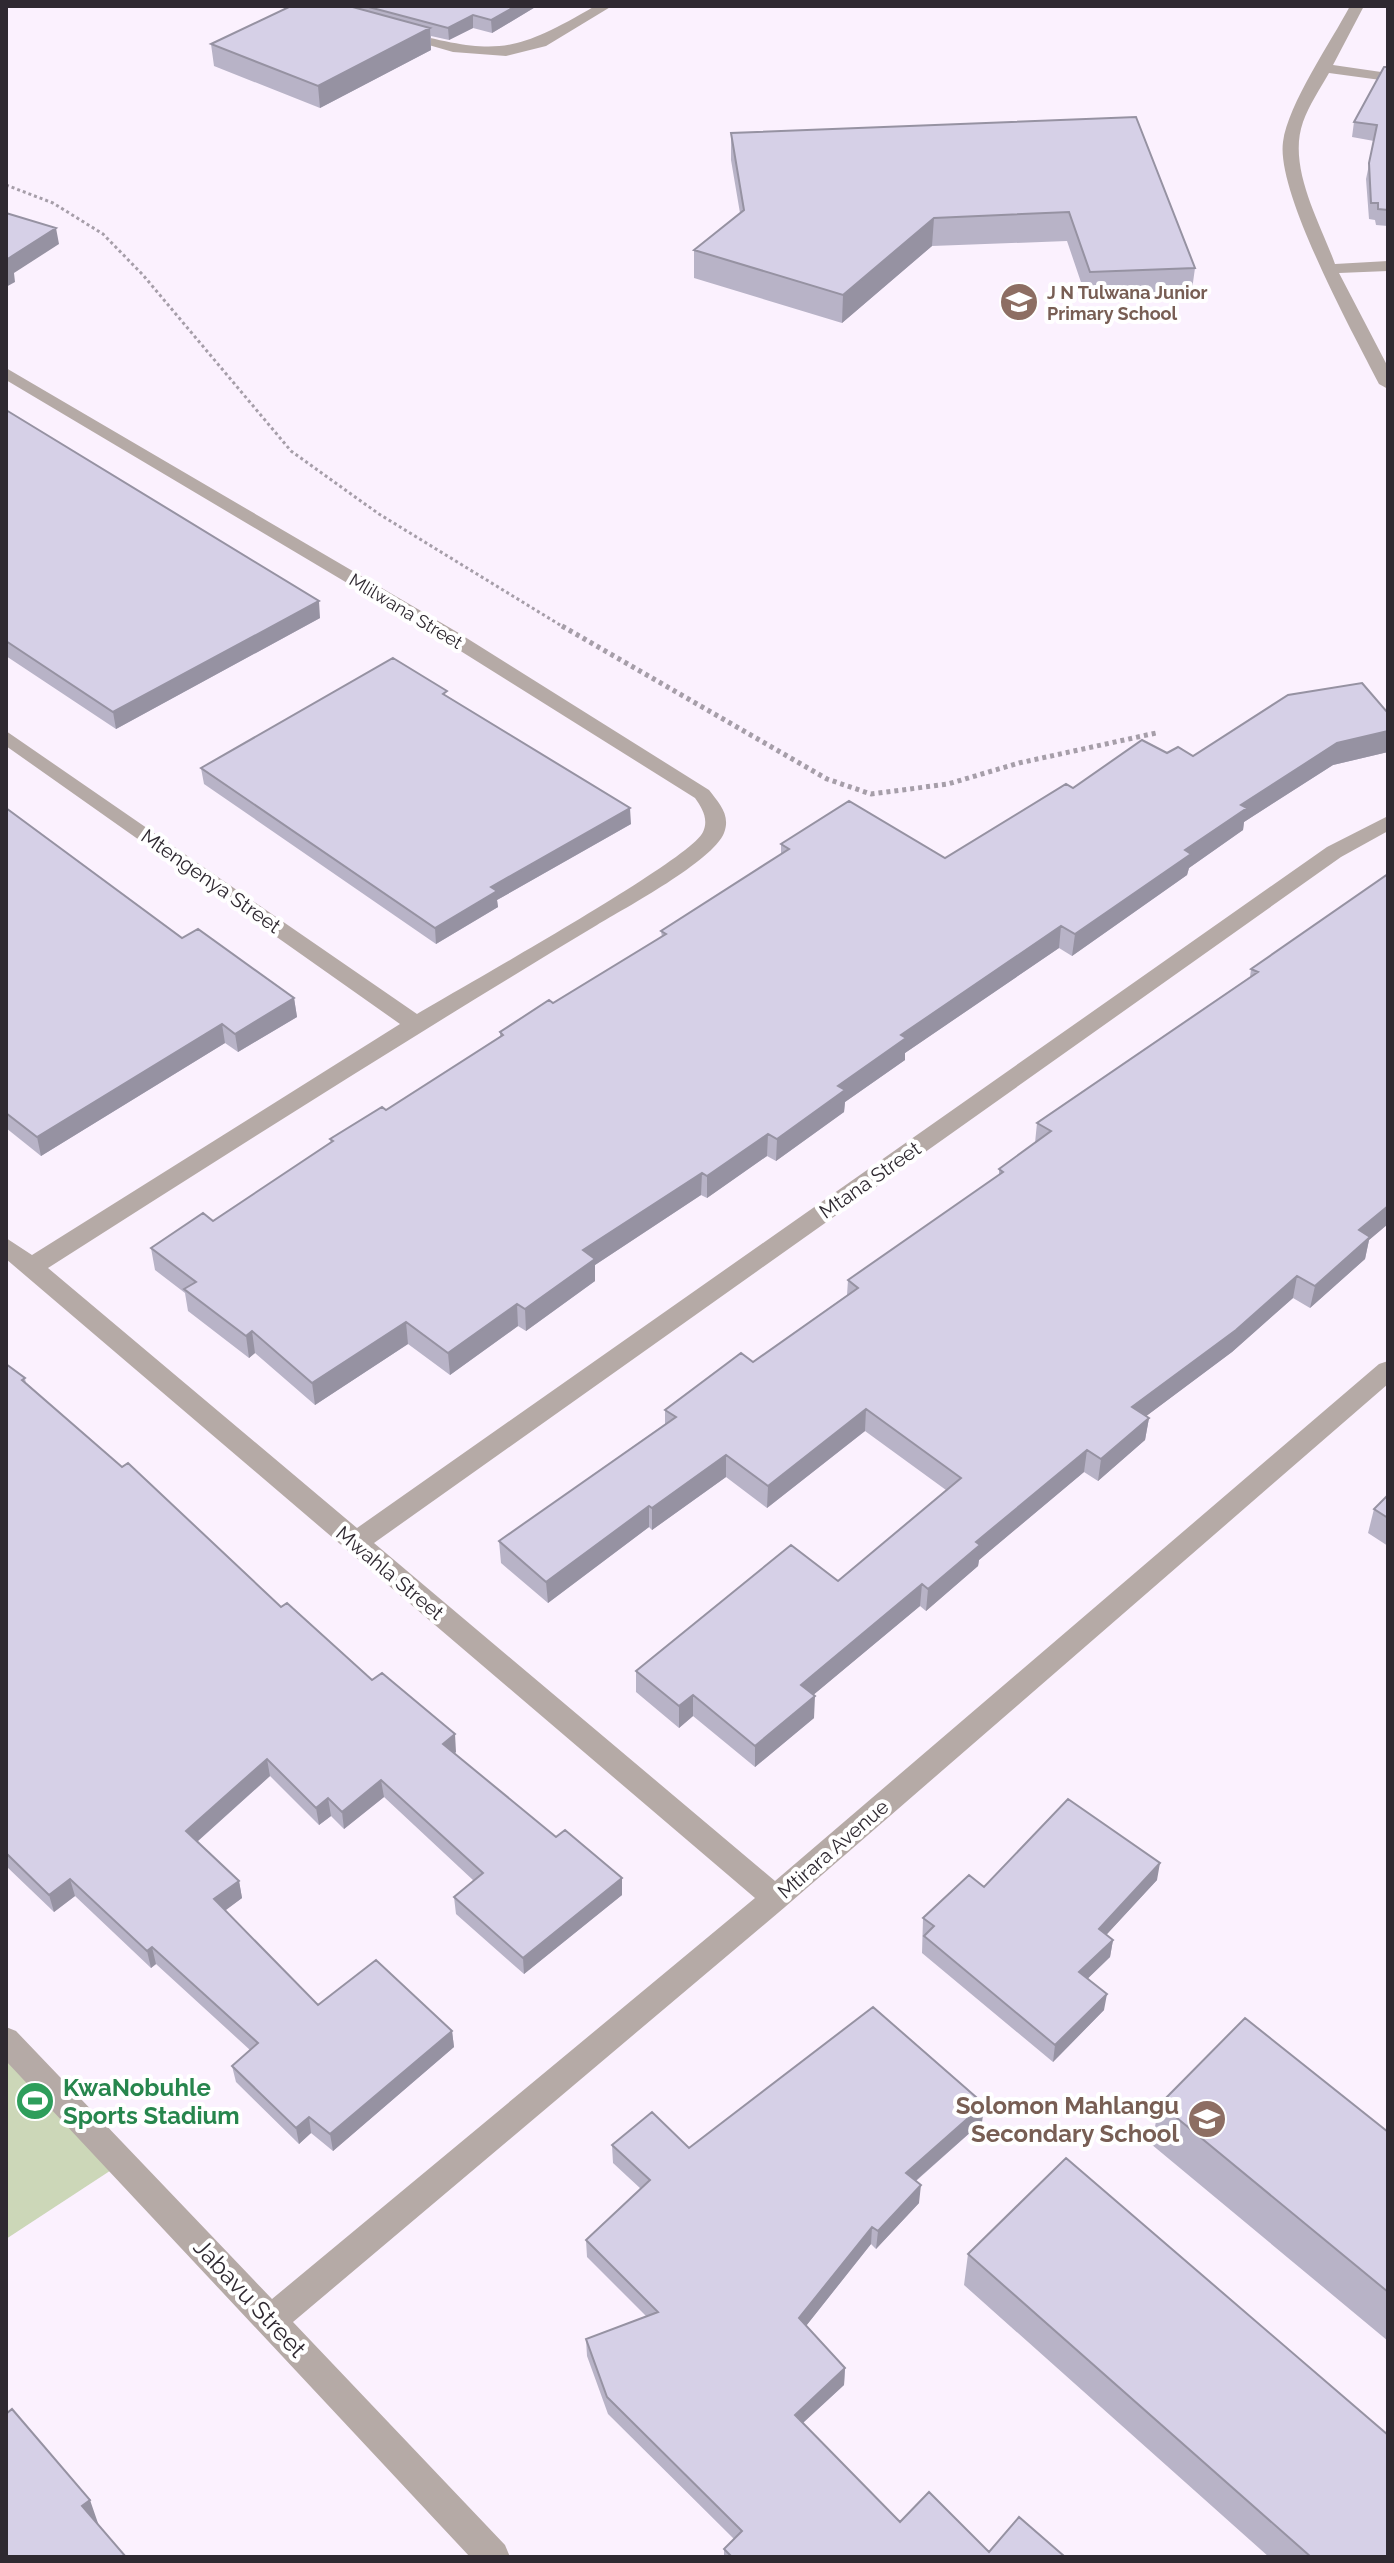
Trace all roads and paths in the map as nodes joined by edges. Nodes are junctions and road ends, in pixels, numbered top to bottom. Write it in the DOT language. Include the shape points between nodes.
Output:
graph roads {
  1 [pos="605,6"];
  2 [pos="1357,6"];
  3 [pos="381,30"];
  4 [pos="1325,68"];
  5 [pos="1388,77"];
  6 [pos="6,185"];
  7 [pos="1388,266"];
  8 [pos="1329,269"];
  9 [pos="6,373"];
  10 [pos="1388,384"];
  11 [pos="1156,733"];
  12 [pos="6,737"];
  13 [pos="1388,822"];
  14 [pos="416,1024"];
  15 [pos="6,1246"];
  16 [pos="31,1267"];
  17 [pos="1388,1370"];
  18 [pos="355,1543"];
  19 [pos="775,1898"];
  20 [pos="6,2040"];
  21 [pos="271,2320"];
  22 [pos="493,2557"];
  1 -- 3 [label="street" via="540,43 514,50 462,51"];
  2 -- 4 [label="street"];
  4 -- 5 [label="street"];
  4 -- 8 [label="street" via="1295,122 1290,145 1293,170"];
  6 -- 11 [label="path" via="53,203 103,234 291,451 379,514 529,607 827,779 871,794 948,784"];
  7 -- 8 [label="street"];
  8 -- 10 [label="street"];
  9 -- 14 [label="street, Mlilwana Street" via="450,636 702,794 715,812 714,832 702,847 656,880"];
  12 -- 14 [label="street, Mtengenya Street"];
  13 -- 18 [label="street, Mtana Street" via="1334,852"];
  14 -- 16 [label="street, Mlilwana Street"];
  15 -- 16 [label="street, Mwahla Street"];
  16 -- 18 [label="street, Mwahla Street"];
  17 -- 19 [label="street, Mtirara Avenue"];
  18 -- 19 [label="street, Mwahla Street"];
  19 -- 21 [label="street, Mtirara Avenue"];
  20 -- 21 [label="street, Jabavu Street"];
  21 -- 22 [label="street, Jabavu Street"];
}
